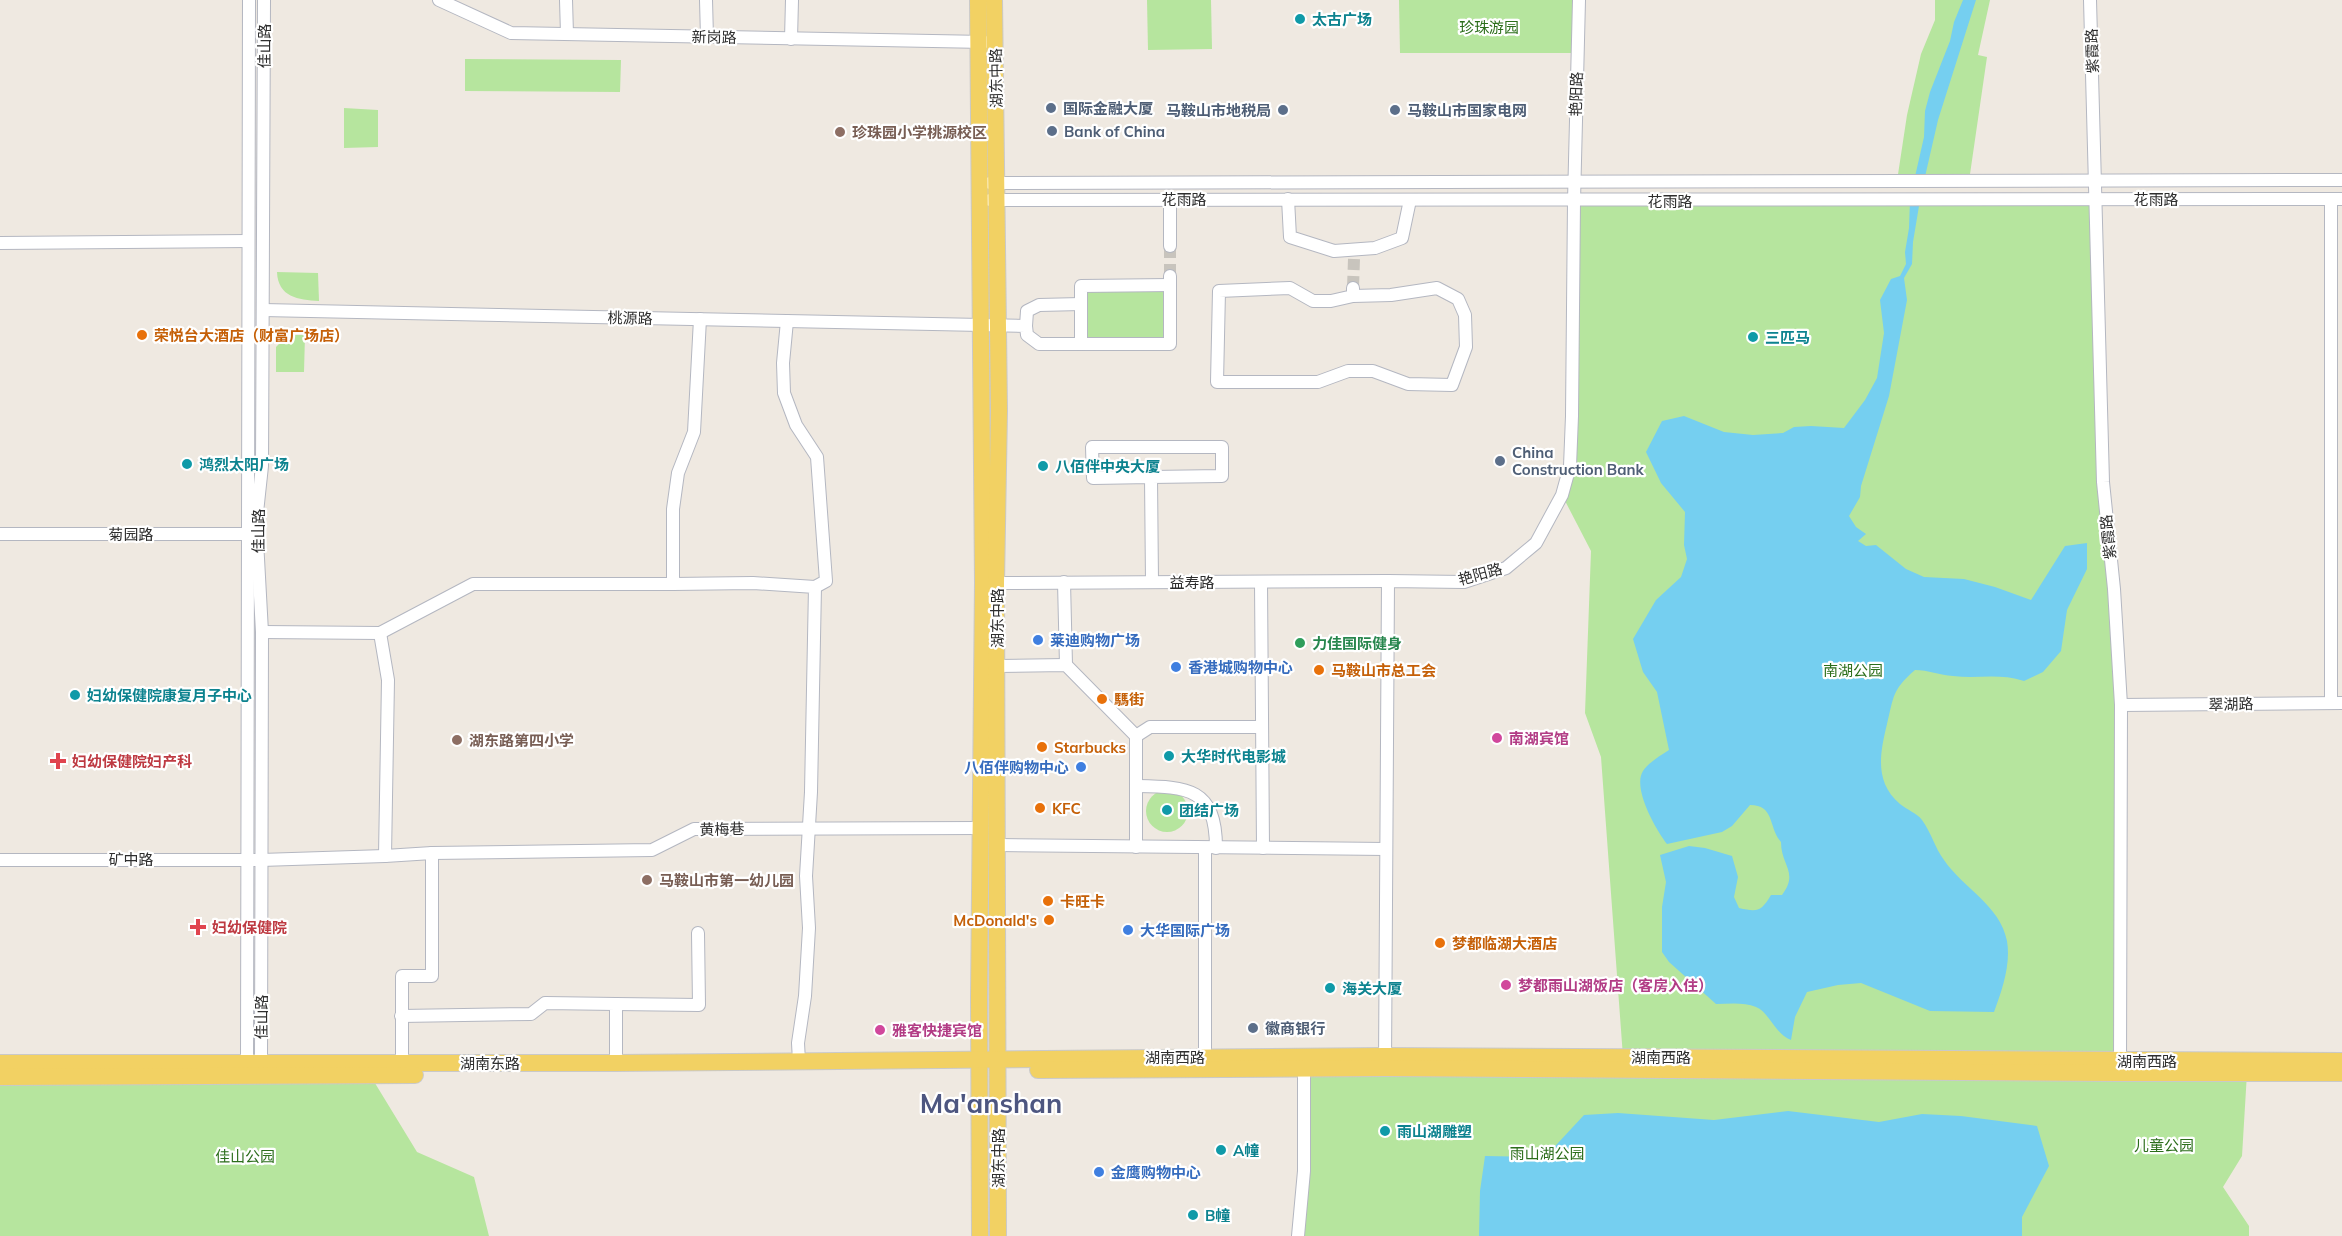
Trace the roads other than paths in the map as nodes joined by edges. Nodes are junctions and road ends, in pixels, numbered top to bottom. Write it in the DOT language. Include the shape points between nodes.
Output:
graph roads {
  1 [pos="249,0"];
  2 [pos="264,0"];
  3 [pos="439,0"];
  4 [pos="566,0"];
  5 [pos="706,0"];
  6 [pos="792,0"];
  7 [pos="978,0"];
  8 [pos="994,0"];
  9 [pos="1579,0"];
  10 [pos="2090,0"];
  11 [pos="567,34"];
  12 [pos="707,37"];
  13 [pos="791,39"];
  14 [pos="978,42"];
  15 [pos="995,42"];
  16 [pos="2342,180"];
  17 [pos="2096,181"];
  18 [pos="1574,182"];
  19 [pos="992,189"];
  20 [pos="1170,199"];
  21 [pos="1288,199"];
  22 [pos="2096,199"];
  23 [pos="2336,199"];
  24 [pos="1410,200"];
  25 [pos="1574,201"];
  26 [pos="248,241"];
  27 [pos="0,243"];
  28 [pos="1170,246"];
  29 [pos="1353,292"];
  30 [pos="1081,304"];
  31 [pos="263,310"];
  32 [pos="700,320"];
  33 [pos="787,321"];
  34 [pos="989,326"];
  35 [pos="1026,326"];
  36 [pos="1081,344"];
  37 [pos="1151,477"];
  38 [pos="256,522"];
  39 [pos="0,534"];
  40 [pos="248,534"];
  41 [pos="1388,581"];
  42 [pos="1064,582"];
  43 [pos="1152,582"];
  44 [pos="1261,582"];
  45 [pos="996,583"];
  46 [pos="673,584"];
  47 [pos="815,587"];
  48 [pos="262,632"];
  49 [pos="380,633"];
  50 [pos="1066,665"];
  51 [pos="997,666"];
  52 [pos="2337,703"];
  53 [pos="2121,705"];
  54 [pos="1262,728"];
  55 [pos="1136,736"];
  56 [pos="1136,786"];
  57 [pos="981,828"];
  58 [pos="809,829"];
  59 [pos="997,845"];
  60 [pos="1136,847"];
  61 [pos="1210,848"];
  62 [pos="1263,848"];
  63 [pos="1386,849"];
  64 [pos="432,853"];
  65 [pos="385,856"];
  66 [pos="0,860"];
  67 [pos="255,860"];
  68 [pos="698,933"];
  69 [pos="616,1004"];
  70 [pos="401,1016"];
  71 [pos="1205,1057"];
  72 [pos="799,1061"];
  73 [pos="2342,1061"];
  74 [pos="1385,1062"];
  75 [pos="0,1063"];
  76 [pos="254,1063"];
  77 [pos="402,1063"];
  78 [pos="616,1063"];
  79 [pos="980,1064"];
  80 [pos="998,1064"];
  81 [pos="2120,1067"];
  82 [pos="1304,1069"];
  83 [pos="2342,1072"];
  84 [pos="0,1077"];
  85 [pos="980,1236"];
  86 [pos="998,1236"];
  87 [pos="1298,1236"];
  1 -- 26 [label="street, 佳山路"];
  2 -- 31 [label="street, 佳山路"];
  3 -- 11 [label="street, 新岗路" via="511,33"];
  4 -- 11 [label="street"];
  5 -- 12 [label="street"];
  6 -- 13 [label="street"];
  7 -- 14 [label="main road, 湖东中路"];
  8 -- 15 [label="main road, 湖东中路"];
  9 -- 18 [label="street, 艳阳路"];
  10 -- 17 [label="street, 紫霞路"];
  11 -- 12 [label="street, 新岗路"];
  12 -- 13 [label="street, 新岗路"];
  13 -- 14 [label="street, 新岗路"];
  14 -- 15 [label="street, 新岗路"];
  14 -- 19 [label="main road, 湖东中路"];
  15 -- 19 [label="main road, 湖东中路"];
  16 -- 17 [label="street"];
  17 -- 18 [label="street"];
  17 -- 22 [label="street, 紫霞路"];
  18 -- 19 [label="street"];
  18 -- 25 [label="street, 艳阳路"];
  19 -- 20 [label="street, 花雨路"];
  19 -- 34 [label="main road, 湖东中路"];
  19 -- 34 [label="main road, 湖东中路" via="981,200"];
  20 -- 21 [label="street, 花雨路"];
  20 -- 28 [label="street"];
  21 -- 24 [label="street, 花雨路"];
  21 -- 24 [label="street" via="1290,237 1353,254 1402,238"];
  22 -- 23 [label="street, 花雨路"];
  22 -- 25 [label="street, 花雨路"];
  22 -- 53 [label="street, 紫霞路" via="2103,482"];
  23 -- 52 [label="street"];
  24 -- 25 [label="street, 花雨路"];
  25 -- 41 [label="street, 艳阳路" via="1570,466 1562,495 1536,543 1506,568 1464,582"];
  26 -- 27 [label="street"];
  26 -- 40 [label="street, 佳山路"];
  29 -- 29 [label="street" via="1331,301 1313,301 1290,288 1219,291 1217,382 1318,382 1348,371 1372,371 1408,384 1452,385 1466,347 1465,315 1458,299 1437,288 1391,295"];
  30 -- 35 [label="street" via="1039,304 1027,311"];
  30 -- 36 [label="street"];
  30 -- 36 [label="street" via="1081,286 1170,281 1170,344"];
  31 -- 32 [label="street, 桃源路"];
  31 -- 38 [label="street, 佳山路" via="262,466"];
  32 -- 33 [label="street, 桃源路"];
  32 -- 46 [label="street" via="694,432 678,473 673,510"];
  33 -- 34 [label="street, 桃源路"];
  33 -- 47 [label="street" via="784,393 796,425 817,457 826,581"];
  34 -- 35 [label="street, 桃源路"];
  34 -- 45 [label="main road, 湖东中路"];
  34 -- 57 [label="main road, 湖东中路"];
  35 -- 36 [label="street" via="1027,335 1039,344"];
  37 -- 37 [label="street" via="1222,476 1222,447 1092,447 1093,478"];
  37 -- 43 [label="street"];
  38 -- 40 [label="street"];
  38 -- 48 [label="street, 佳山路"];
  39 -- 40 [label="street, 菊园路"];
  40 -- 67 [label="street, 佳山路"];
  41 -- 44 [label="street, 益寿路"];
  41 -- 63 [label="street"];
  42 -- 43 [label="street, 益寿路"];
  42 -- 45 [label="street, 益寿路"];
  42 -- 50 [label="street"];
  43 -- 44 [label="street, 益寿路"];
  44 -- 54 [label="street"];
  45 -- 51 [label="main road, 湖东中路"];
  46 -- 47 [label="street"];
  46 -- 49 [label="street" via="473,584"];
  47 -- 58 [label="street"];
  48 -- 49 [label="street"];
  48 -- 67 [label="street, 佳山路"];
  49 -- 65 [label="street" via="388,680"];
  50 -- 51 [label="street"];
  50 -- 55 [label="street"];
  51 -- 59 [label="main road, 湖东中路"];
  52 -- 53 [label="street, 翠湖路"];
  53 -- 81 [label="street, 紫霞路"];
  54 -- 55 [label="street" via="1150,727"];
  54 -- 62 [label="street"];
  55 -- 56 [label="street"];
  56 -- 60 [label="street"];
  56 -- 61 [label="street" via="1174,786 1198,794 1209,809 1216,831"];
  57 -- 58 [label="street, 黄梅巷"];
  57 -- 79 [label="main road, 湖东中路"];
  58 -- 64 [label="street, 黄梅巷" via="694,829 652,850"];
  58 -- 72 [label="street" via="809,928"];
  59 -- 60 [label="street"];
  59 -- 80 [label="main road, 湖东中路"];
  60 -- 61 [label="street"];
  61 -- 62 [label="street"];
  61 -- 71 [label="street"];
  62 -- 63 [label="street"];
  63 -- 74 [label="street"];
  64 -- 65 [label="street, 黄梅巷"];
  64 -- 70 [label="street" via="432,976 402,976"];
  65 -- 67 [label="street"];
  66 -- 67 [label="street, 矿中路"];
  67 -- 76 [label="street, 佳山路"];
  68 -- 69 [label="street" via="699,1005"];
  69 -- 70 [label="street" via="545,1003 531,1014"];
  69 -- 78 [label="street"];
  70 -- 77 [label="street"];
  71 -- 74 [label="main road, 湖南西路"];
  71 -- 80 [label="main road, 湖南西路"];
  72 -- 78 [label="main road, 湖南东路"];
  72 -- 79 [label="main road, 湖南东路"];
  73 -- 81 [label="main road, 湖南西路"];
  74 -- 81 [label="main road, 湖南西路"];
  74 -- 82 [label="main road, 湖南西路"];
  75 -- 76 [label="main road, 湖南东路"];
  76 -- 77 [label="main road, 湖南东路"];
  77 -- 78 [label="main road, 湖南东路"];
  79 -- 80 [label="main road"];
  79 -- 84 [label="main road"];
  79 -- 85 [label="main road, 湖东中路"];
  80 -- 82 [label="main road, 湖南西路"];
  80 -- 86 [label="main road, 湖东中路"];
  81 -- 83 [label="main road, 湖南西路"];
  82 -- 87 [label="street" via="1304,1171"];
}
